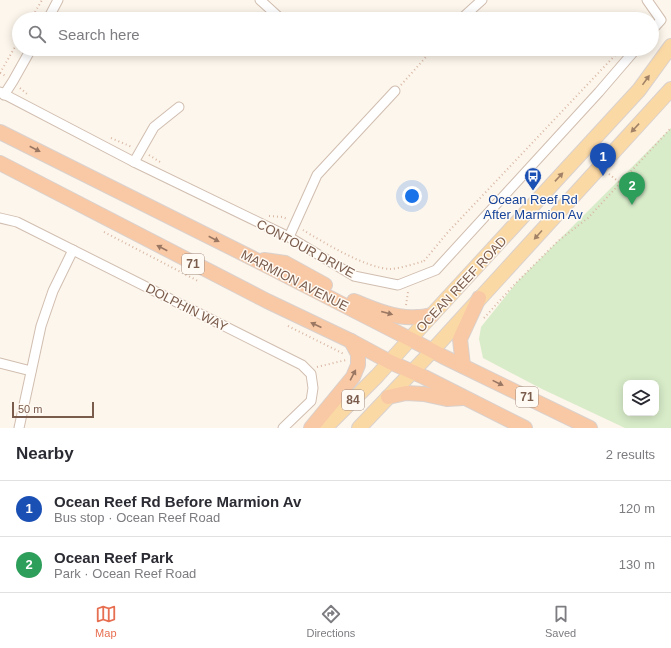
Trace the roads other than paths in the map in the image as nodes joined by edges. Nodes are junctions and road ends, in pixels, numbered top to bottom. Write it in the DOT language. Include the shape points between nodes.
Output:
graph roads {
  1 [pos="58,0"];
  2 [pos="260,0"];
  3 [pos="482,0"];
  4 [pos="647,0"];
  5 [pos="52,12"];
  6 [pos="273,12"];
  7 [pos="469,12"];
  8 [pos="655,12"];
  9 [pos="671,46"];
  10 [pos="27,56"];
  11 [pos="630,56"];
  12 [pos="671,89"];
  13 [pos="396,91"];
  14 [pos="2,93"];
  15 [pos="179,107"];
  16 [pos="0,132"];
  17 [pos="134,162"];
  18 [pos="0,163"];
  19 [pos="0,218"];
  20 [pos="289,237"];
  21 [pos="73,250"];
  22 [pos="252,258"];
  23 [pos="479,298"];
  24 [pos="432,315"];
  25 [pos="410,339"];
  26 [pos="351,341"];
  27 [pos="432,351"];
  28 [pos="390,362"];
  29 [pos="0,363"];
  30 [pos="463,366"];
  31 [pos="31,371"];
  32 [pos="412,372"];
  33 [pos="388,398"];
  34 [pos="465,398"];
  35 [pos="19,428"];
  36 [pos="283,428"];
  37 [pos="311,428"];
  38 [pos="325,428"];
  39 [pos="359,428"];
  40 [pos="525,428"];
  41 [pos="590,428"];
  1 -- 5 [label="street"];
  2 -- 6 [label="street"];
  3 -- 7 [label="street"];
  4 -- 8 [label="street"];
  24 -- 9 [label="main road, OCEAN REEF ROAD, one-way" via="639,90"];
  10 -- 14 [label="street" via="14,81"];
  11 -- 20 [label="street, CONTOUR DRIVE" via="436,270 398,285 354,276"];
  12 -- 23 [label="main road, OCEAN REEF ROAD, one-way"];
  13 -- 20 [label="street" via="317,175"];
  14 -- 17 [label="street, CONTOUR DRIVE"];
  15 -- 17 [label="street" via="154,126"];
  16 -- 22 [label="highway, MARMION AVENUE / 71, one-way"];
  17 -- 20 [label="street, CONTOUR DRIVE"];
  26 -- 18 [label="highway, 71, one-way" via="267,301"];
  19 -- 21 [label="street, DOLPHIN WAY" via="17,222"];
  21 -- 31 [label="street" via="41,326"];
  21 -- 36 [label="street, DOLPHIN WAY" via="302,365 311,374 314,388 310,401"];
  22 -- 24 [label="highway, one-way" via="285,263 350,299 386,313 417,318"];
  22 -- 25 [label="highway, MARMION AVENUE / 71"];
  23 -- 27 [label="main road, OCEAN REEF ROAD"];
  23 -- 30 [label="highway" via="460,339"];
  24 -- 25 [label="main road, OCEAN REEF ROAD"];
  25 -- 27 [label="highway, MARMION AVENUE / 71"];
  25 -- 28 [label="main road, OCEAN REEF ROAD"];
  26 -- 28 [label="highway, 71"];
  37 -- 26 [label="highway, one-way" via="353,377 358,365 358,354"];
  27 -- 30 [label="highway, MARMION AVENUE / 71"];
  27 -- 32 [label="main road, OCEAN REEF ROAD"];
  28 -- 32 [label="highway, 71"];
  28 -- 38 [label="main road, OCEAN REEF ROAD / 84"];
  29 -- 31 [label="street"];
  30 -- 41 [label="highway, MARMION AVENUE / 71, one-way"];
  31 -- 35 [label="street"];
  32 -- 33 [label="main road, OCEAN REEF ROAD / 84"];
  32 -- 34 [label="highway, 71"];
  33 -- 34 [label="highway" via="406,393 447,399"];
  33 -- 39 [label="main road, OCEAN REEF ROAD / 84"];
  34 -- 40 [label="highway, 71"];
}
